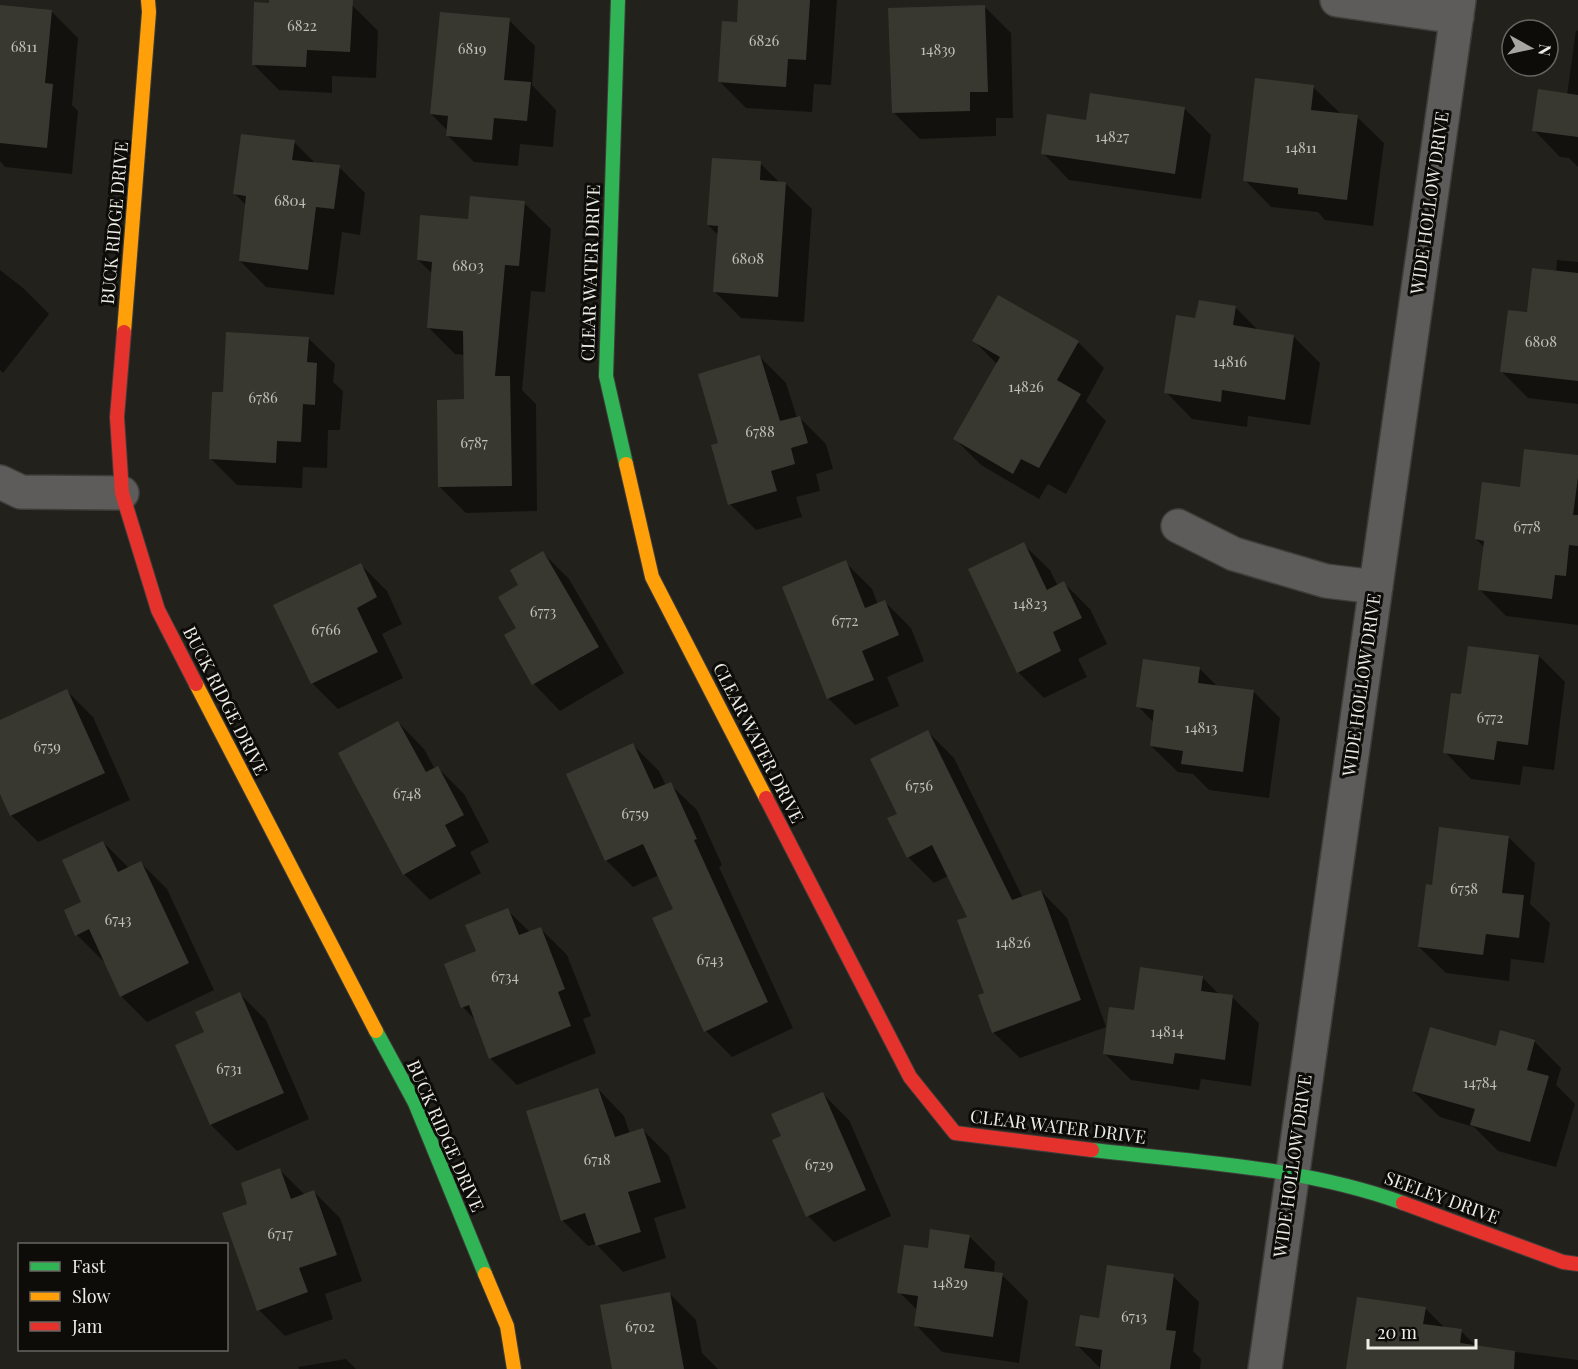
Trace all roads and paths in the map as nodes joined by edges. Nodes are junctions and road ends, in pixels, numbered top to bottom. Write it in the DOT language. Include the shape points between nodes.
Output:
graph roads {
  1 [pos="148,0"];
  2 [pos="618,0"];
  3 [pos="1337,0"];
  4 [pos="1458,8"];
  5 [pos="0,482"];
  6 [pos="122,493"];
  7 [pos="1178,526"];
  8 [pos="1376,587"];
  9 [pos="1292,1174"];
  10 [pos="1578,1264"];
  11 [pos="514,1369"];
  12 [pos="1265,1369"];
  1 -- 6 [label="street, BUCK RIDGE DRIVE" via="117,417"];
  2 -- 9 [label="street, CLEAR WATER DRIVE" via="606,375 652,577 910,1077 955,1132"];
  3 -- 4 [label="street"];
  4 -- 8 [label="street, WIDE HOLLOW DRIVE"];
  5 -- 6 [label="street" via="21,492"];
  6 -- 11 [label="street, BUCK RIDGE DRIVE" via="158,610 415,1103 507,1326"];
  7 -- 8 [label="street" via="1233,555 1326,581"];
  8 -- 9 [label="street, WIDE HOLLOW DRIVE"];
  9 -- 10 [label="street, SEELEY DRIVE" via="1373,1192 1563,1262"];
  9 -- 12 [label="street, WIDE HOLLOW DRIVE"];
}
